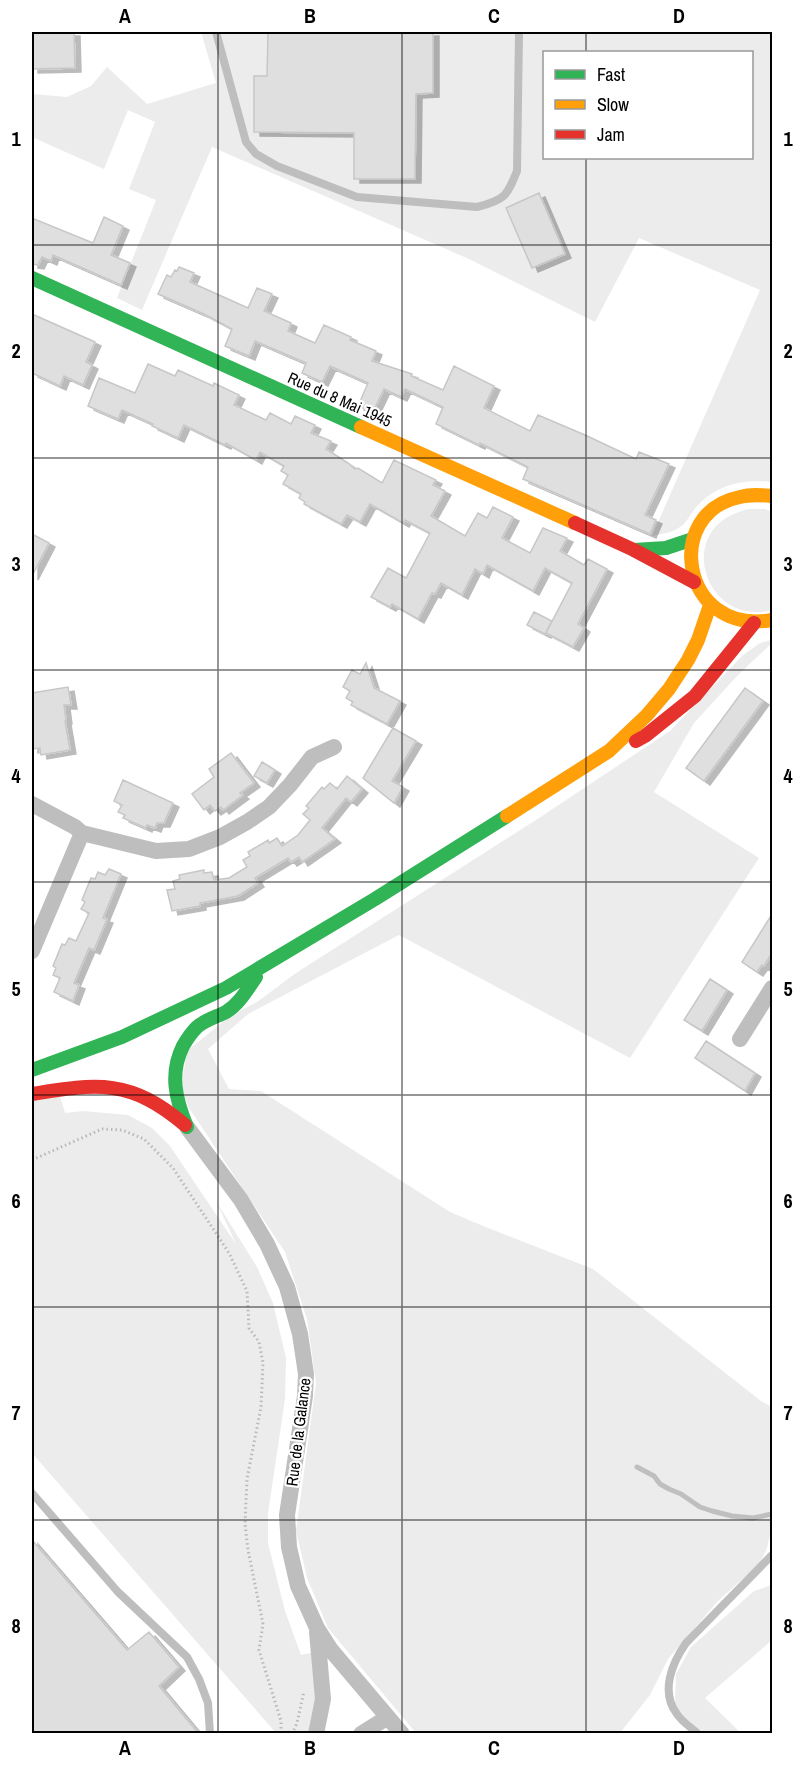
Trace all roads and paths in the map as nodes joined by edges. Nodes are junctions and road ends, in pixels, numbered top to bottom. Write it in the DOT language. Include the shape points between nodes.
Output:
graph roads {
  1 [pos="216,32"];
  2 [pos="519,32"];
  3 [pos="32,278"];
  4 [pos="772,496"];
  5 [pos="693,538"];
  6 [pos="634,550"];
  7 [pos="694,582"];
  8 [pos="710,605"];
  9 [pos="772,620"];
  10 [pos="754,623"];
  11 [pos="334,747"];
  12 [pos="609,751"];
  13 [pos="32,804"];
  14 [pos="82,834"];
  15 [pos="32,951"];
  16 [pos="265,966"];
  17 [pos="772,988"];
  18 [pos="740,1039"];
  19 [pos="32,1071"];
  20 [pos="32,1094"];
  21 [pos="187,1127"];
  22 [pos="32,1160"];
  23 [pos="32,1493"];
  24 [pos="772,1555"];
  25 [pos="317,1628"];
  26 [pos="305,1689"];
  27 [pos="388,1717"];
  28 [pos="210,1734"];
  29 [pos="281,1734"];
  30 [pos="292,1734"];
  31 [pos="316,1734"];
  32 [pos="362,1734"];
  33 [pos="402,1734"];
  34 [pos="699,1734"];
  1 -- 2 [label="lane" via="246,142 256,154 357,197 477,207 496,202 509,191 517,171"];
  3 -- 6 [label="main road, Rue du 8 Mai 1945"];
  4 -- 5 [label="main road" via="733,497 714,508"];
  5 -- 6 [label="main road, Rue du 8 Mai 1945" via="666,548"];
  5 -- 7 [label="main road" via="690,557"];
  6 -- 7 [label="main road, Rue du 8 Mai 1945"];
  7 -- 8 [label="main road"];
  8 -- 10 [label="main road" via="730,618"];
  8 -- 12 [label="main road" via="697,643 679,676 649,713"];
  9 -- 10 [label="main road"];
  10 -- 12 [label="main road" via="695,696 645,736"];
  11 -- 14 [label="street" via="312,757 269,807 220,837 189,849 156,851"];
  12 -- 16 [label="main road"];
  13 -- 14 [label="street"];
  14 -- 15 [label="street"];
  16 -- 19 [label="main road" via="122,1037"];
  16 -- 21 [label="main road" via="232,1007 199,1026 179,1052 174,1081 177,1103"];
  17 -- 18 [label="street"];
  20 -- 21 [label="main road" via="76,1088 130,1091 170,1111"];
  21 -- 25 [label="street, Rue de la Galance" via="241,1200 267,1244 287,1287 300,1334 305,1396 287,1515 298,1586"];
  22 -- 29 [label="path" via="102,1129 122,1130 144,1139 173,1168 229,1253 247,1292 249,1328 259,1342 263,1363 261,1407 247,1479 245,1524 263,1624 259,1650 282,1721"];
  23 -- 28 [label="lane" via="118,1592 187,1657 208,1703"];
  24 -- 34 [label="lane" via="676,1658 668,1697 677,1714"];
  25 -- 27 [label="street, Rue de la Galance"];
  25 -- 31 [label="street" via="323,1699"];
  26 -- 30 [label="path"];
  27 -- 32 [label="street"];
  27 -- 33 [label="street, Rue de la Galance"];
}
